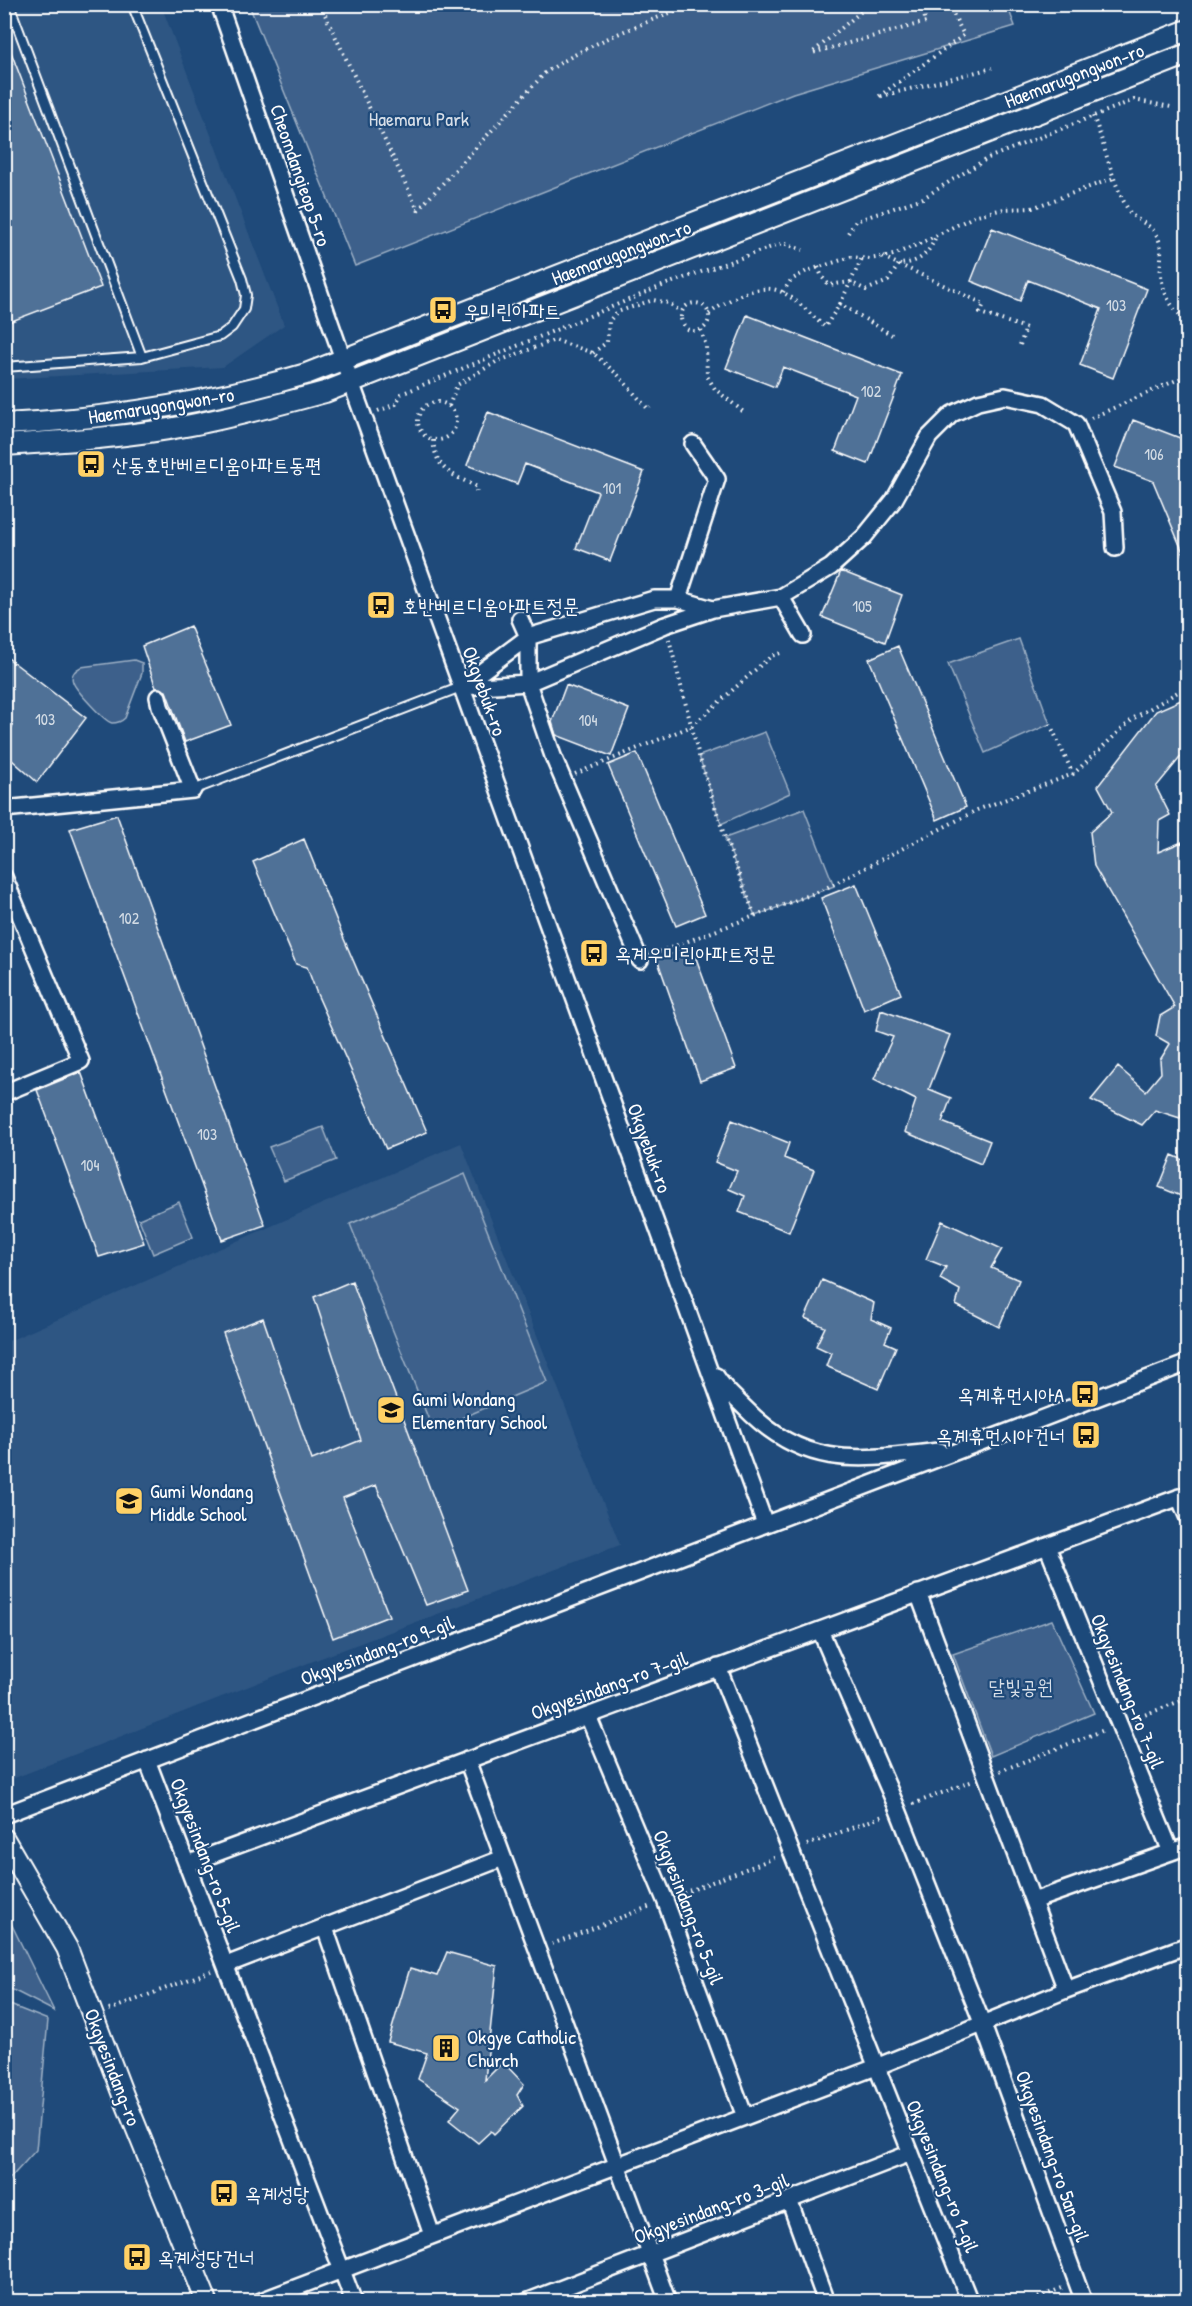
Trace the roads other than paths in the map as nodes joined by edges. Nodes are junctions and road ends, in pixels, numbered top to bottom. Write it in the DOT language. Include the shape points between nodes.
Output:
graph roads {
  1 [pos="9,4"];
  2 [pos="132,4"];
  3 [pos="219,4"];
  4 [pos="1182,33"];
  5 [pos="1187,60"];
  6 [pos="142,357"];
  7 [pos="343,360"];
  8 [pos="4,367"];
  9 [pos="351,382"];
  10 [pos="4,424"];
  11 [pos="693,444"];
  12 [pos="4,445"];
  13 [pos="1115,548"];
  14 [pos="781,597"];
  15 [pos="678,599"];
  16 [pos="713,609"];
  17 [pos="520,619"];
  18 [pos="802,635"];
  19 [pos="528,637"];
  20 [pos="528,683"];
  21 [pos="461,687"];
  22 [pos="158,697"];
  23 [pos="193,790"];
  24 [pos="4,809"];
  25 [pos="4,877"];
  26 [pos="640,960"];
  27 [pos="4,1093"];
  28 [pos="699,1344"];
  29 [pos="1188,1363"];
  30 [pos="962,1449"];
  31 [pos="1183,1495"];
  32 [pos="1188,1518"];
  33 [pos="765,1524"];
  34 [pos="1047,1546"];
  35 [pos="918,1593"];
  36 [pos="820,1630"];
  37 [pos="718,1667"];
  38 [pos="588,1716"];
  39 [pos="147,1760"];
  40 [pos="467,1760"];
  41 [pos="4,1815"];
  42 [pos="4,1839"];
  43 [pos="1188,1846"];
  44 [pos="1171,1852"];
  45 [pos="503,1858"];
  46 [pos="187,1864"];
  47 [pos="1033,1902"];
  48 [pos="325,1928"];
  49 [pos="1188,1945"];
  50 [pos="226,1965"];
  51 [pos="1066,1990"];
  52 [pos="983,2025"];
  53 [pos="876,2067"];
  54 [pos="745,2117"];
  55 [pos="911,2153"];
  56 [pos="617,2165"];
  57 [pos="789,2200"];
  58 [pos="432,2235"];
  59 [pos="650,2254"];
  60 [pos="342,2270"];
  61 [pos="207,2301"];
  62 [pos="258,2301"];
  63 [pos="354,2301"];
  64 [pos="526,2301"];
  65 [pos="668,2301"];
  66 [pos="826,2301"];
  67 [pos="970,2301"];
  68 [pos="1084,2301"];
  1 -- 6 [label="lane"];
  2 -- 6 [label="lane" via="246,294 244,309 220,336"];
  3 -- 7 [label="street, Cheomdangieop 5-ro"];
  4 -- 5 [label="street"];
  4 -- 7 [label="street, Haemarugongwon-ro"];
  5 -- 9 [label="street, Haemarugongwon-ro"];
  6 -- 8 [label="lane"];
  7 -- 9 [label="street, Okgyebuk-ro"];
  7 -- 10 [label="street, Haemarugongwon-ro" via="259,388 197,401 125,413"];
  9 -- 12 [label="street, Haemarugongwon-ro" via="265,409 190,425 80,440"];
  9 -- 21 [label="street, Okgyebuk-ro"];
  11 -- 15 [label="street" via="717,478"];
  13 -- 14 [label="street" via="1113,512 1076,424 1043,404 1005,396 978,402 952,414 929,437 894,500 864,537 831,567"];
  14 -- 16 [label="street"];
  14 -- 18 [label="street"];
  15 -- 16 [label="street"];
  15 -- 19 [label="street" via="654,599"];
  16 -- 20 [label="street"];
  17 -- 19 [label="street"];
  19 -- 20 [label="street"];
  19 -- 21 [label="street"];
  20 -- 21 [label="street"];
  20 -- 26 [label="street" via="553,756"];
  21 -- 23 [label="lane"];
  21 -- 28 [label="street, Okgyebuk-ro"];
  22 -- 23 [label="street"];
  23 -- 24 [label="street"];
  25 -- 27 [label="street" via="81,1061"];
  28 -- 30 [label="street" via="721,1385 755,1419 795,1446 845,1459"];
  28 -- 33 [label="street, Okgyebuk-ro"];
  29 -- 30 [label="street"];
  30 -- 33 [label="street"];
  31 -- 32 [label="street"];
  31 -- 34 [label="street, Okgyesindang-ro 7-gil"];
  33 -- 39 [label="street, Okgyesindang-ro 9-gil"];
  34 -- 35 [label="street, Okgyesindang-ro 7-gil"];
  34 -- 44 [label="street, Okgyesindang-ro 7-gil"];
  35 -- 36 [label="street, Okgyesindang-ro 7-gil"];
  35 -- 47 [label="street"];
  36 -- 37 [label="street, Okgyesindang-ro 7-gil"];
  36 -- 52 [label="street" via="898,1810"];
  37 -- 38 [label="street, Okgyesindang-ro 7-gil"];
  37 -- 53 [label="street"];
  38 -- 40 [label="street, Okgyesindang-ro 7-gil"];
  38 -- 54 [label="street, Okgyesindang-ro 5-gil" via="665,1900"];
  39 -- 41 [label="street, Okgyesindang-ro 9-gil"];
  39 -- 46 [label="street, Okgyesindang-ro 5-gil"];
  40 -- 45 [label="street"];
  40 -- 46 [label="street, Okgyesindang-ro 7-gil"];
  42 -- 61 [label="street, Okgyesindang-ro" via="67,1948"];
  43 -- 44 [label="street"];
  44 -- 47 [label="street"];
  45 -- 48 [label="street, Okgyesindang-ro 5-gil"];
  45 -- 56 [label="street"];
  46 -- 50 [label="street, Okgyesindang-ro 5-gil"];
  47 -- 51 [label="street"];
  48 -- 50 [label="street, Okgyesindang-ro 5-gil"];
  48 -- 58 [label="street"];
  49 -- 51 [label="street"];
  50 -- 60 [label="street, Okgyesindang-ro 5-gil"];
  51 -- 52 [label="street"];
  52 -- 53 [label="street"];
  52 -- 68 [label="street, Okgyesindang-ro 5an-gil"];
  53 -- 54 [label="street"];
  53 -- 55 [label="street, Okgyesindang-ro 1-gil"];
  54 -- 56 [label="street"];
  55 -- 57 [label="street, Okgyesindang-ro 3-gil"];
  55 -- 67 [label="street, Okgyesindang-ro 1-gil"];
  56 -- 58 [label="street"];
  56 -- 59 [label="street"];
  57 -- 59 [label="street, Okgyesindang-ro 3-gil"];
  57 -- 66 [label="street"];
  58 -- 60 [label="street"];
  59 -- 64 [label="street, Okgyesindang-ro 3-gil"];
  59 -- 65 [label="street"];
  60 -- 62 [label="street"];
  60 -- 63 [label="street"];
}
